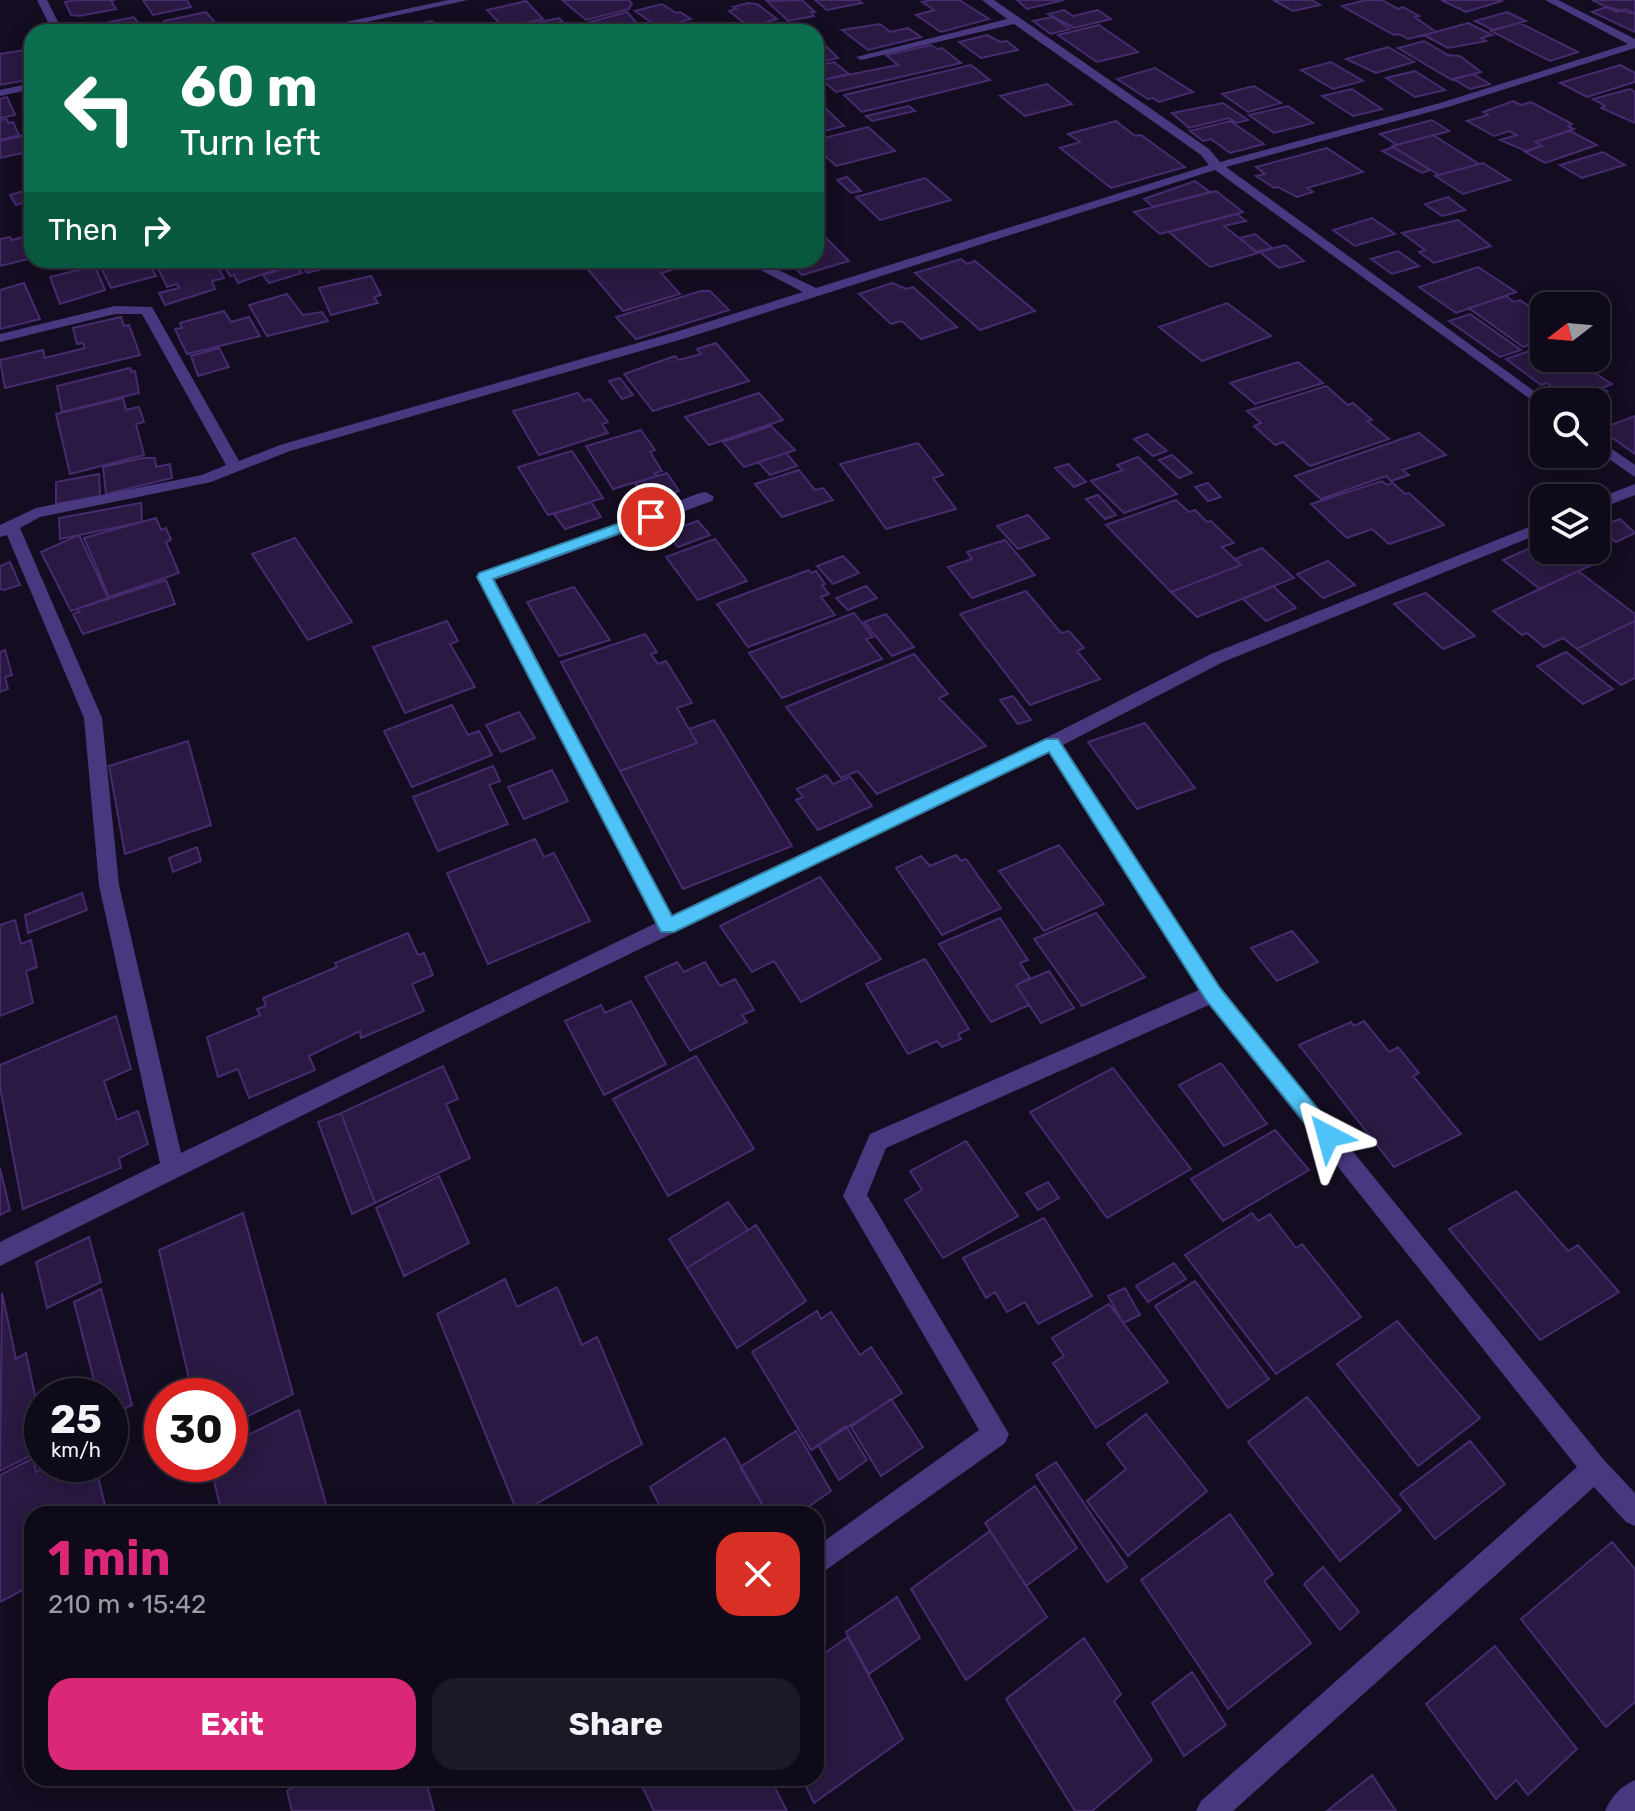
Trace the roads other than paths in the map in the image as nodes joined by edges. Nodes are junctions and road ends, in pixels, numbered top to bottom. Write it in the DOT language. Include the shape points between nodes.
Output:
graph roads {
  1 [pos="42,0"];
  2 [pos="463,0"];
  3 [pos="987,0"];
  4 [pos="1550,0"];
  5 [pos="1016,20"];
  6 [pos="54,24"];
  7 [pos="344,24"];
  8 [pos="1635,44"];
  9 [pos="861,57"];
  10 [pos="24,88"];
  11 [pos="0,93"];
  12 [pos="1217,166"];
  13 [pos="764,268"];
  14 [pos="816,293"];
  15 [pos="0,338"];
  16 [pos="1530,395"];
  17 [pos="1610,453"];
  18 [pos="235,467"];
  19 [pos="1635,472"];
  20 [pos="1635,489"];
  21 [pos="706,497"];
  22 [pos="1610,499"];
  23 [pos="6,530"];
  24 [pos="1530,532"];
  25 [pos="1052,743"];
  26 [pos="668,927"];
  27 [pos="1213,994"];
  28 [pos="173,1169"];
  29 [pos="0,1254"];
  30 [pos="1595,1469"];
  31 [pos="1635,1513"];
  32 [pos="824,1557"];
  33 [pos="1635,1795"];
  34 [pos="1211,1811"];
  35 [pos="1620,1811"];
  1 -- 6 [label="street"];
  2 -- 7 [label="street"];
  3 -- 5 [label="street"];
  4 -- 8 [label="street"];
  5 -- 9 [label="street"];
  5 -- 12 [label="street" via="1205,152"];
  8 -- 12 [label="street" via="1444,105"];
  10 -- 11 [label="street"];
  12 -- 14 [label="street"];
  12 -- 16 [label="street"];
  13 -- 14 [label="street"];
  14 -- 18 [label="street"];
  15 -- 18 [label="street" via="115,310 147,310"];
  17 -- 19 [label="street"];
  18 -- 23 [label="street" via="206,479 36,513"];
  20 -- 22 [label="street"];
  21 -- 26 [label="street" via="485,577"];
  23 -- 28 [label="street" via="93,718 109,885"];
  24 -- 25 [label="street" via="1217,658"];
  25 -- 26 [label="street"];
  25 -- 27 [label="street"];
  26 -- 28 [label="street"];
  27 -- 30 [label="street"];
  27 -- 32 [label="street" via="878,1141 855,1196 996,1434"];
  28 -- 29 [label="street"];
  30 -- 31 [label="street"];
  30 -- 34 [label="street"];
  33 -- 35 [label="street"];
}
